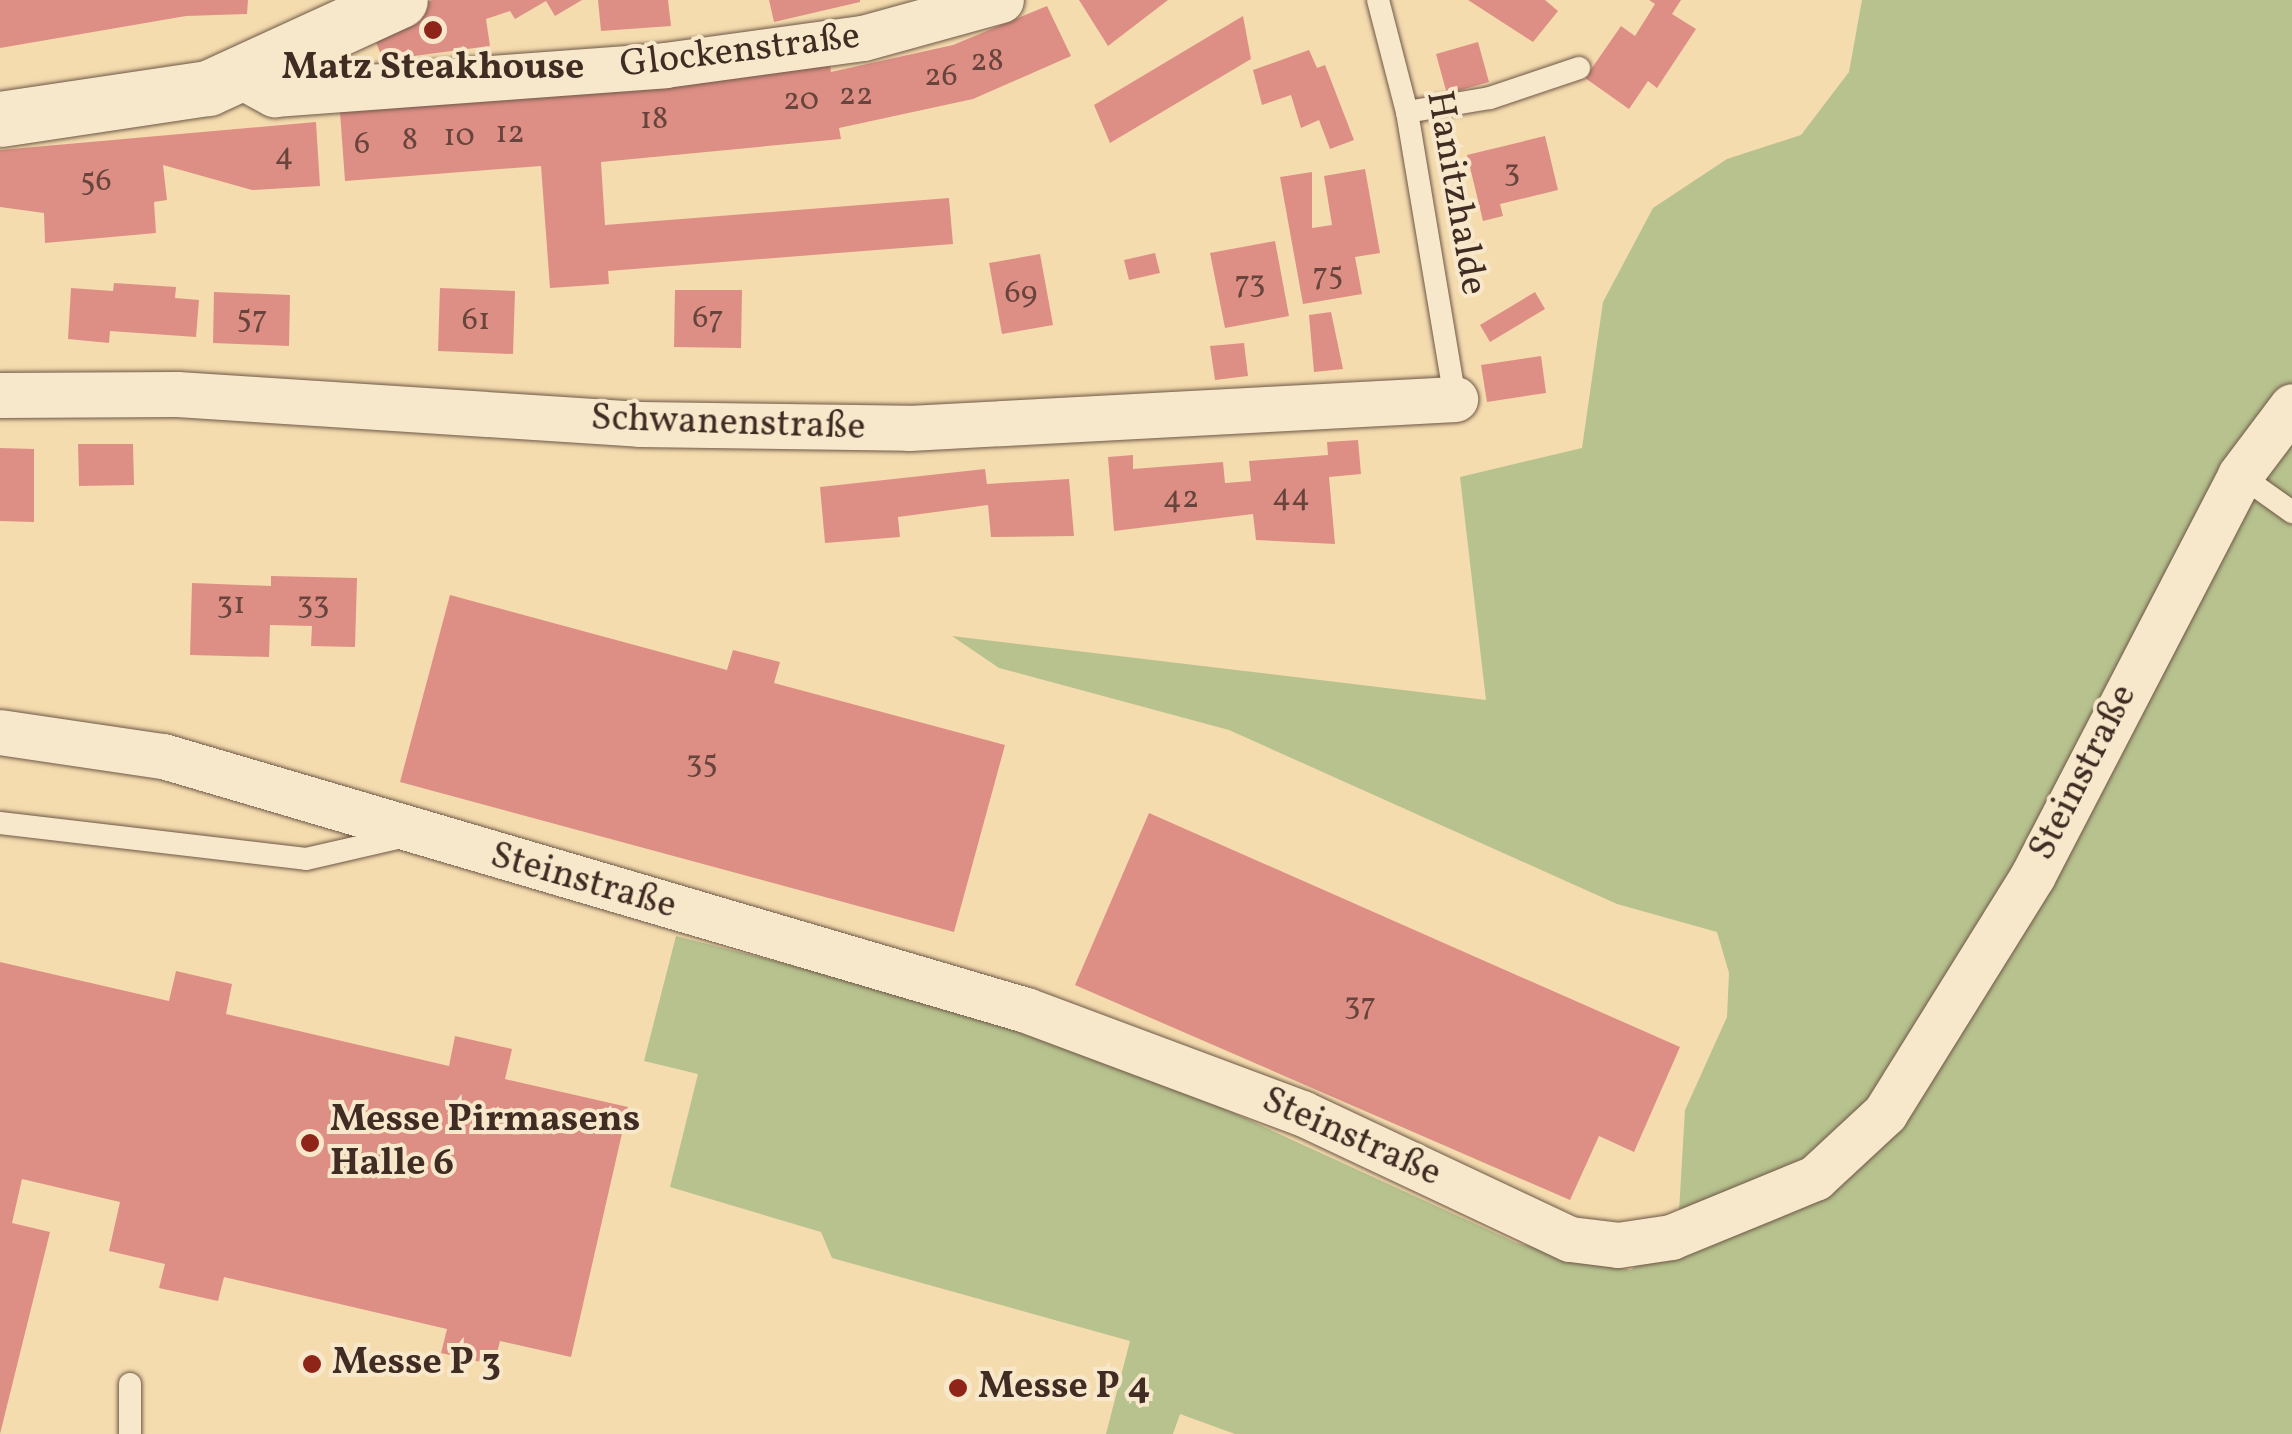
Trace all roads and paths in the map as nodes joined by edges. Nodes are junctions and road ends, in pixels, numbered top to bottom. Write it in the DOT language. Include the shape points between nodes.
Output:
graph roads {
  1 [pos="400,0"];
  2 [pos="1001,0"];
  3 [pos="1378,0"];
  4 [pos="1579,68"];
  5 [pos="241,76"];
  6 [pos="1408,112"];
  7 [pos="0,119"];
  8 [pos="0,395"];
  9 [pos="1455,400"];
  10 [pos="2292,406"];
  11 [pos="2230,494"];
  12 [pos="2292,512"];
  13 [pos="0,732"];
  14 [pos="0,824"];
  15 [pos="416,833"];
  16 [pos="130,1384"];
  17 [pos="130,1434"];
  1 -- 5 [label="main road"];
  2 -- 5 [label="street, Glockenstraße" via="862,38 665,65 274,94"];
  3 -- 6 [label="lane, Hanitzhalde"];
  4 -- 6 [label="lane" via="1490,98"];
  5 -- 7 [label="main road" via="158,101"];
  6 -- 9 [label="lane, Hanitzhalde"];
  8 -- 9 [label="street, Schwanenstraße" via="177,394 639,424 909,428"];
  10 -- 11 [label="street, Steinstraße"];
  11 -- 12 [label="lane"];
  11 -- 15 [label="street, Steinstraße" via="2032,875 1925,1054 1849,1154 1768,1203 1671,1237 1618,1245 1570,1239 1302,1113 1026,1010"];
  13 -- 15 [label="street, Steinstraße" via="163,756"];
  14 -- 15 [label="lane" via="306,859"];
  16 -- 17 [label="lane"];
}
